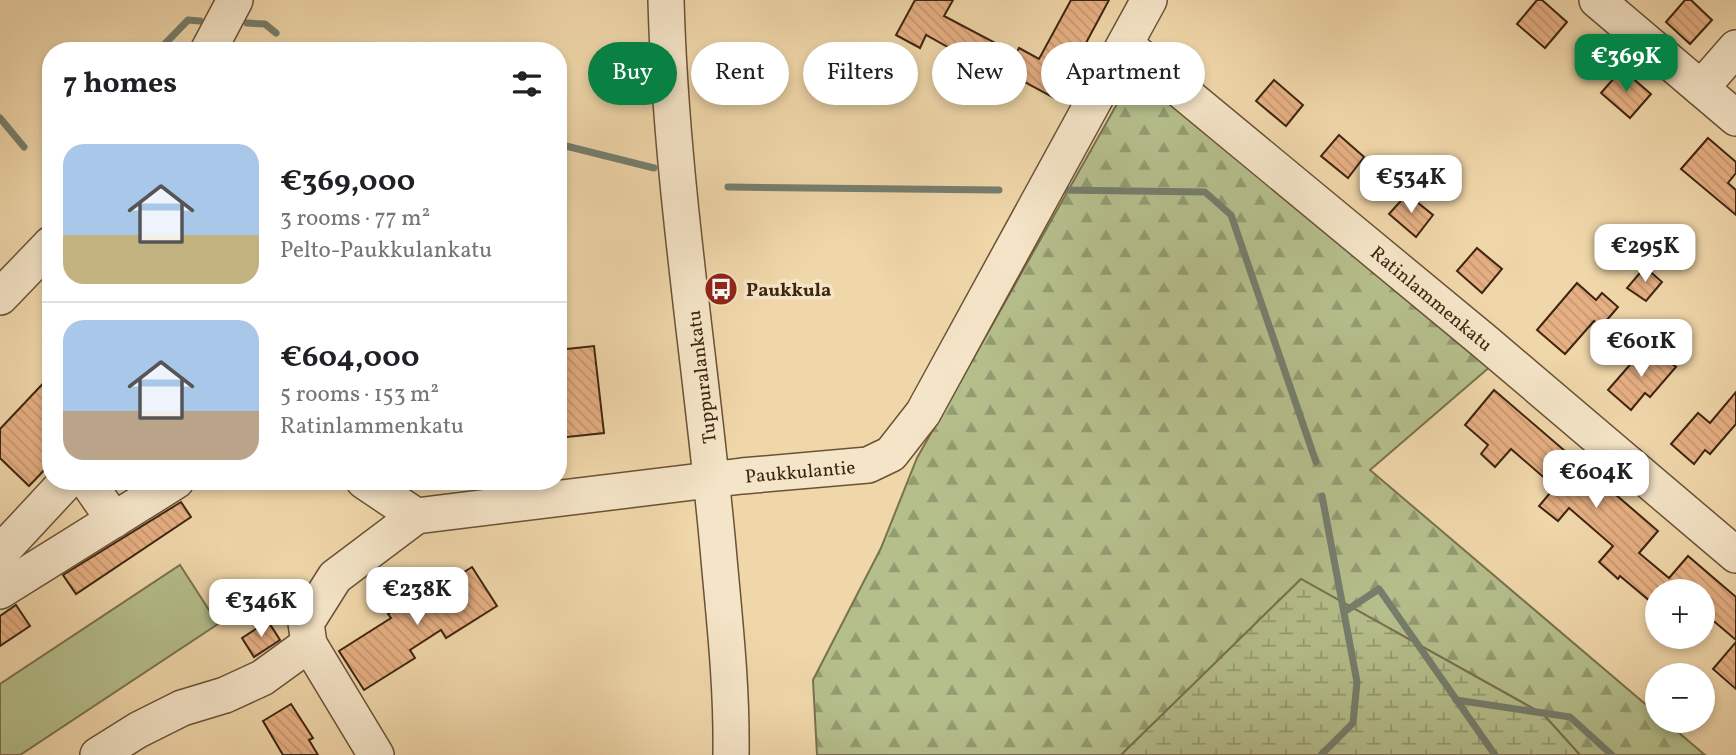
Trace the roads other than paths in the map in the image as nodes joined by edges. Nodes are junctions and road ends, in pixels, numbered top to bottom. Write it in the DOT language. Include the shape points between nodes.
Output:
graph roads {
  1 [pos="235,0"];
  2 [pos="666,0"];
  3 [pos="1149,0"];
  4 [pos="1597,0"];
  5 [pos="213,42"];
  6 [pos="1128,42"];
  7 [pos="1736,48"];
  8 [pos="1701,89"];
  9 [pos="1093,105"];
  10 [pos="1199,105"];
  11 [pos="1736,118"];
  12 [pos="42,253"];
  13 [pos="0,297"];
  14 [pos="712,481"];
  15 [pos="59,490"];
  16 [pos="93,490"];
  17 [pos="162,490"];
  18 [pos="379,490"];
  19 [pos="416,516"];
  20 [pos="114,520"];
  21 [pos="0,552"];
  22 [pos="1736,555"];
  23 [pos="0,591"];
  24 [pos="309,644"];
  25 [pos="98,755"];
  26 [pos="376,755"];
  27 [pos="731,755"];
  1 -- 5 [label="street"];
  2 -- 14 [label="street, Tuppuralankatu" via="670,106"];
  3 -- 6 [label="street, Paukkulantie"];
  4 -- 8 [label="street"];
  7 -- 8 [label="street"];
  8 -- 11 [label="street"];
  9 -- 14 [label="street, Paukkulantie" via="923,413 891,454 867,465"];
  10 -- 22 [label="street, Ratinlammenkatu"];
  12 -- 13 [label="street"];
  14 -- 19 [label="street, Paukkulantie"];
  14 -- 27 [label="street, Tuppuralankatu" via="732,705"];
  15 -- 21 [label="street"];
  16 -- 20 [label="street"];
  17 -- 20 [label="street"];
  18 -- 19 [label="street"];
  19 -- 24 [label="street" via="335,578 306,622"];
  20 -- 23 [label="street"];
  24 -- 25 [label="street" via="262,678 182,708"];
  24 -- 26 [label="street"];
}
